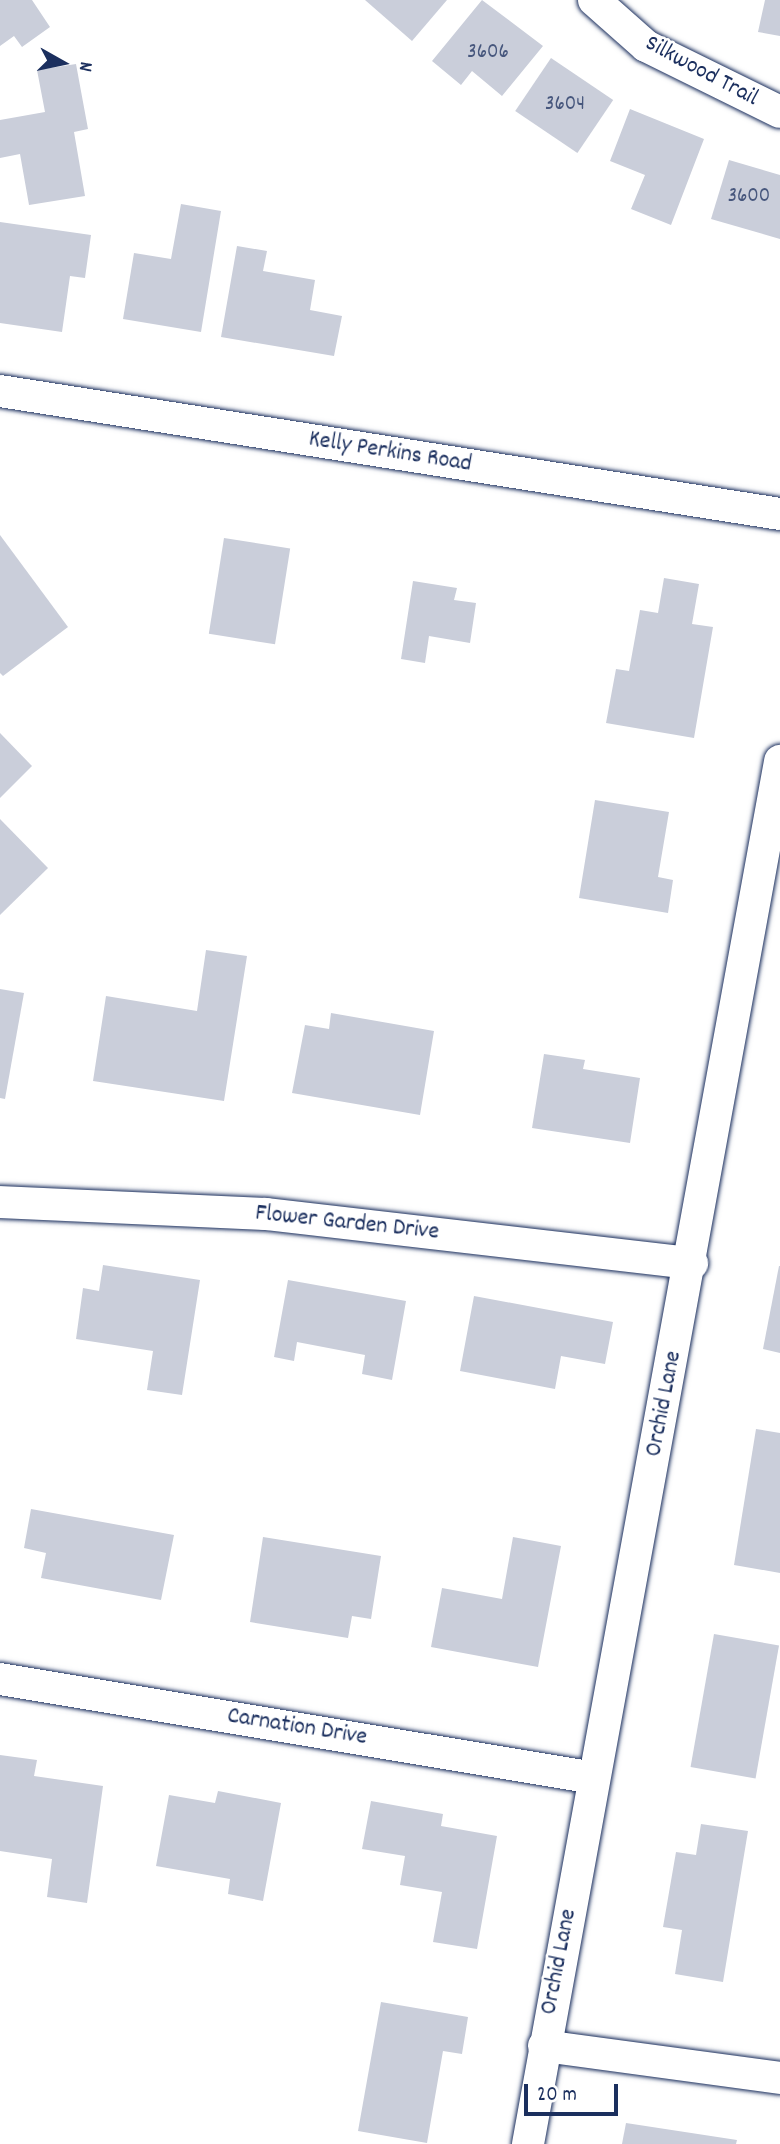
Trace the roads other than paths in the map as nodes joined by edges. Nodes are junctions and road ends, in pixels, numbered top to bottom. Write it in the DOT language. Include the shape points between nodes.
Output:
graph roads {
  1 [pos="594,0"];
  2 [pos="780,112"];
  3 [pos="0,391"];
  4 [pos="780,514"];
  5 [pos="780,761"];
  6 [pos="0,1202"];
  7 [pos="692,1263"];
  8 [pos="0,1679"];
  9 [pos="594,1778"];
  10 [pos="544,2046"];
  11 [pos="780,2078"];
  12 [pos="528,2144"];
  1 -- 2 [label="street, Silkwood Trail" via="646,46"];
  3 -- 4 [label="street, Kelly Perkins Road"];
  5 -- 7 [label="street, Orchid Lane"];
  6 -- 7 [label="street, Flower Garden Drive" via="266,1214"];
  7 -- 9 [label="street, Orchid Lane"];
  8 -- 9 [label="street, Carnation Drive"];
  9 -- 10 [label="street, Orchid Lane"];
  10 -- 11 [label="street"];
  10 -- 12 [label="street, Orchid Lane"];
}
